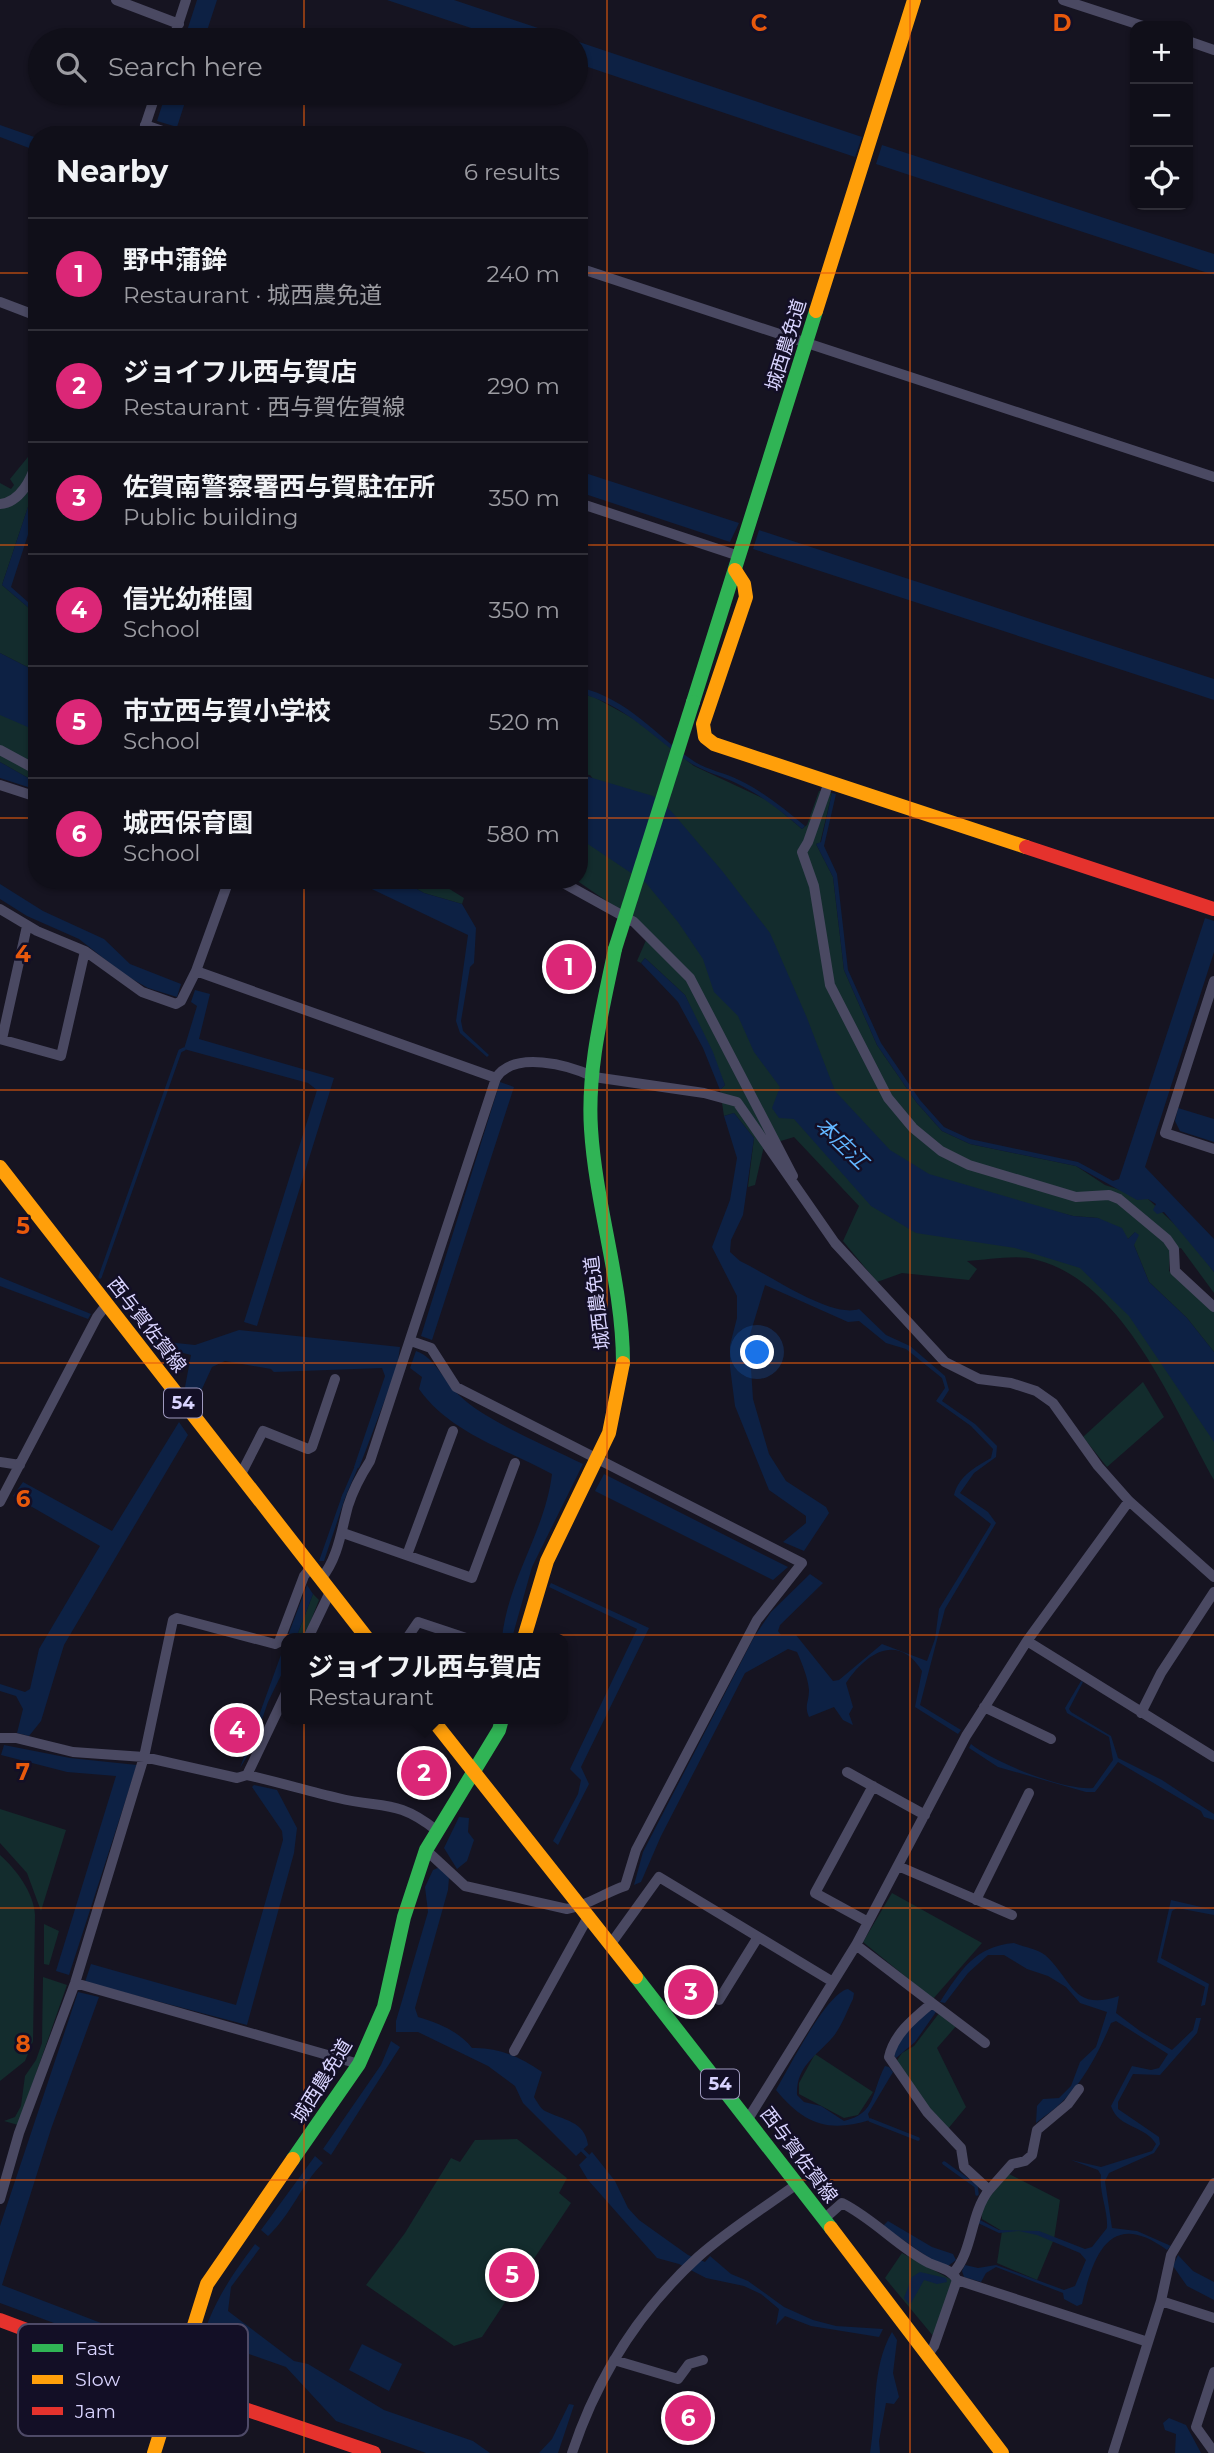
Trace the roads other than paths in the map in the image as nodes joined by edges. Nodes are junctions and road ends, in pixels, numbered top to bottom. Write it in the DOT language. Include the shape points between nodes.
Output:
graph roads {
  1 [pos="116,0"];
  2 [pos="186,0"];
  3 [pos="914,0"];
  4 [pos="1063,0"];
  5 [pos="1130,22"];
  6 [pos="179,24"];
  7 [pos="178,28"];
  8 [pos="1193,43"];
  9 [pos="1214,50"];
  10 [pos="152,105"];
  11 [pos="145,126"];
  12 [pos="588,271"];
  13 [pos="0,302"];
  14 [pos="28,313"];
  15 [pos="807,343"];
  16 [pos="1214,477"];
  17 [pos="28,480"];
  18 [pos="0,504"];
  19 [pos="588,506"];
  20 [pos="737,563"];
  21 [pos="0,750"];
  22 [pos="28,765"];
  23 [pos="828,782"];
  24 [pos="0,785"];
  25 [pos="28,794"];
  26 [pos="226,889"];
  27 [pos="574,889"];
  28 [pos="0,909"];
  29 [pos="1214,909"];
  30 [pos="27,926"];
  31 [pos="85,951"];
  32 [pos="196,971"];
  33 [pos="1214,981"];
  34 [pos="1,1039"];
  35 [pos="496,1077"];
  36 [pos="594,1077"];
  37 [pos="1214,1149"];
  38 [pos="0,1167"];
  39 [pos="797,1187"];
  40 [pos="107,1304"];
  41 [pos="1214,1307"];
  42 [pos="411,1341"];
  43 [pos="335,1379"];
  44 [pos="453,1432"];
  45 [pos="597,1460"];
  46 [pos="0,1462"];
  47 [pos="515,1463"];
  48 [pos="20,1465"];
  49 [pos="240,1476"];
  50 [pos="1129,1500"];
  51 [pos="0,1502"];
  52 [pos="343,1533"];
  53 [pos="407,1555"];
  54 [pos="311,1567"];
  55 [pos="1214,1577"];
  56 [pos="321,1579"];
  57 [pos="330,1592"];
  58 [pos="1214,1592"];
  59 [pos="283,1633"];
  60 [pos="310,1633"];
  61 [pos="364,1633"];
  62 [pos="411,1633"];
  63 [pos="451,1633"];
  64 [pos="525,1633"];
  65 [pos="281,1638"];
  66 [pos="1027,1641"];
  67 [pos="281,1703"];
  68 [pos="984,1707"];
  69 [pos="1142,1713"];
  70 [pos="436,1724"];
  71 [pos="499,1724"];
  72 [pos="0,1738"];
  73 [pos="1051,1739"];
  74 [pos="1214,1757"];
  75 [pos="144,1758"];
  76 [pos="474,1772"];
  77 [pos="847,1772"];
  78 [pos="247,1774"];
  79 [pos="873,1786"];
  80 [pos="1029,1793"];
  81 [pos="925,1815"];
  82 [pos="436,1830"];
  83 [pos="426,1850"];
  84 [pos="898,1866"];
  85 [pos="976,1900"];
  86 [pos="584,1912"];
  87 [pos="1012,1915"];
  88 [pos="868,1922"];
  89 [pos="758,1937"];
  90 [pos="610,1945"];
  91 [pos="856,1945"];
  92 [pos="833,1982"];
  93 [pos="75,1983"];
  94 [pos="719,2000"];
  95 [pos="932,2003"];
  96 [pos="985,2043"];
  97 [pos="514,2051"];
  98 [pos="359,2064"];
  99 [pos="1079,2089"];
  100 [pos="748,2119"];
  101 [pos="1214,2183"];
  102 [pos="797,2184"];
  103 [pos="989,2190"];
  104 [pos="0,2199"];
  105 [pos="824,2219"];
  106 [pos="955,2276"];
  107 [pos="1161,2301"];
  108 [pos="1214,2318"];
  109 [pos="0,2320"];
  110 [pos="194,2324"];
  111 [pos="18,2327"];
  112 [pos="1148,2342"];
  113 [pos="927,2356"];
  114 [pos="614,2360"];
  115 [pos="703,2360"];
  116 [pos="1214,2372"];
  117 [pos="248,2410"];
  118 [pos="159,2436"];
  119 [pos="1214,2452"];
  120 [pos="154,2453"];
  121 [pos="374,2453"];
  122 [pos="572,2453"];
  123 [pos="1002,2453"];
  124 [pos="1114,2453"];
  1 -- 6 [label="street"];
  2 -- 6 [label="street"];
  3 -- 15 [label="street, 城西農免道"];
  4 -- 5 [label="street"];
  6 -- 7 [label="street"];
  8 -- 9 [label="street"];
  10 -- 11 [label="street"];
  12 -- 15 [label="street"];
  13 -- 14 [label="street"];
  15 -- 16 [label="street"];
  15 -- 20 [label="street, 城西農免道"];
  17 -- 18 [label="street" via="22,492"];
  19 -- 20 [label="street"];
  20 -- 23 [label="street" via="746,597 703,724 705,737"];
  20 -- 36 [label="street, 城西農免道, bridge" via="615,949 600,1011"];
  21 -- 22 [label="street"];
  23 -- 29 [label="street"];
  23 -- 41 [label="street" via="802,852 814,886 830,985 888,1098 913,1128 941,1151 969,1164 1076,1197 1109,1195 1119,1199 1167,1240 1174,1249 1175,1271"];
  24 -- 25 [label="street"];
  26 -- 32 [label="street"];
  27 -- 39 [label="street" via="634,922 690,978"];
  28 -- 30 [label="street"];
  30 -- 31 [label="street"];
  30 -- 34 [label="street"];
  31 -- 32 [label="street" via="142,992 176,1004"];
  31 -- 34 [label="street" via="61,1056"];
  32 -- 35 [label="street"];
  33 -- 37 [label="street" via="1165,1133"];
  35 -- 36 [label="street" via="500,1070 527,1061"];
  35 -- 42 [label="street"];
  36 -- 39 [label="street" via="737,1102"];
  36 -- 45 [label="street, 城西農免道" via="591,1129 623,1328 619,1397"];
  38 -- 40 [label="street, 西与賀佐賀線 / 54"];
  39 -- 50 [label="street" via="835,1243 944,1362 979,1379 1036,1391 1053,1404"];
  40 -- 48 [label="street"];
  40 -- 49 [label="street, 西与賀佐賀線 / 54"];
  42 -- 45 [label="street" via="431,1348 457,1387"];
  42 -- 52 [label="street" via="370,1461 348,1507"];
  43 -- 49 [label="street" via="312,1447 263,1431"];
  44 -- 53 [label="street"];
  45 -- 64 [label="street, 城西農免道" via="547,1561"];
  45 -- 86 [label="street" via="802,1563 757,1620 636,1850 625,1886 597,1896"];
  46 -- 48 [label="street"];
  47 -- 53 [label="street" via="472,1578"];
  48 -- 51 [label="street"];
  49 -- 54 [label="street, 西与賀佐賀線 / 54"];
  50 -- 55 [label="street"];
  50 -- 66 [label="street"];
  52 -- 53 [label="street"];
  52 -- 56 [label="street"];
  54 -- 56 [label="street, 西与賀佐賀線 / 54"];
  54 -- 59 [label="street"];
  56 -- 57 [label="street, 西与賀佐賀線 / 54"];
  57 -- 60 [label="street"];
  57 -- 61 [label="street, 西与賀佐賀線 / 54"];
  58 -- 69 [label="street" via="1161,1673"];
  62 -- 63 [label="street" via="418,1622"];
  65 -- 75 [label="street" via="275,1644 173,1620"];
  66 -- 68 [label="street"];
  66 -- 69 [label="street"];
  67 -- 78 [label="street"];
  68 -- 73 [label="street"];
  68 -- 81 [label="street"];
  69 -- 74 [label="street"];
  70 -- 76 [label="street, 西与賀佐賀線 / 54"];
  71 -- 76 [label="street, 城西農免道"];
  72 -- 75 [label="street" via="73,1752"];
  75 -- 78 [label="street" via="237,1778"];
  75 -- 93 [label="street"];
  76 -- 82 [label="street, 城西農免道"];
  76 -- 86 [label="street, 西与賀佐賀線 / 54"];
  77 -- 79 [label="street"];
  78 -- 82 [label="street" via="342,1799 400,1807"];
  79 -- 81 [label="street"];
  79 -- 88 [label="street" via="815,1893"];
  80 -- 85 [label="street"];
  81 -- 84 [label="street"];
  82 -- 83 [label="street, 城西農免道"];
  83 -- 86 [label="street" via="453,1878 472,1888"];
  83 -- 98 [label="street, 城西農免道" via="404,1917 384,2007"];
  84 -- 85 [label="street"];
  84 -- 88 [label="street"];
  85 -- 87 [label="street"];
  86 -- 90 [label="street, 西与賀佐賀線 / 54"];
  86 -- 97 [label="street"];
  88 -- 91 [label="street"];
  89 -- 90 [label="street" via="659,1877"];
  89 -- 92 [label="street"];
  89 -- 94 [label="street"];
  90 -- 100 [label="street, 西与賀佐賀線 / 54"];
  91 -- 92 [label="street"];
  91 -- 95 [label="street"];
  92 -- 100 [label="street"];
  93 -- 98 [label="street"];
  93 -- 104 [label="street" via="19,2133"];
  95 -- 96 [label="street"];
  95 -- 103 [label="street" via="910,2021 891,2046 889,2057 927,2112 961,2148 964,2167"];
  98 -- 110 [label="street, 城西農免道" via="207,2284"];
  99 -- 103 [label="street" via="1037,2130 1032,2155 1012,2164"];
  100 -- 102 [label="street, 西与賀佐賀線 / 54"];
  101 -- 107 [label="street" via="1171,2255"];
  102 -- 105 [label="street, 西与賀佐賀線 / 54"];
  102 -- 114 [label="street" via="698,2258 638,2324"];
  103 -- 106 [label="street" via="977,2205 975,2224"];
  105 -- 106 [label="street" via="842,2203"];
  105 -- 113 [label="street, 西与賀佐賀線 / 54"];
  106 -- 112 [label="street"];
  106 -- 113 [label="street"];
  107 -- 108 [label="street"];
  107 -- 112 [label="street"];
  109 -- 111 [label="street"];
  112 -- 124 [label="street"];
  113 -- 123 [label="street, 西与賀佐賀線 / 54"];
  114 -- 115 [label="street" via="678,2379 689,2364"];
  114 -- 122 [label="street" via="585,2413"];
  116 -- 119 [label="street" via="1196,2427"];
  117 -- 121 [label="street"];
  118 -- 120 [label="street, 城西農免道"];
}
